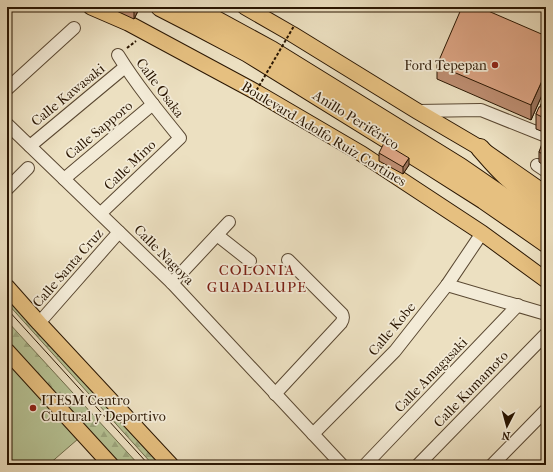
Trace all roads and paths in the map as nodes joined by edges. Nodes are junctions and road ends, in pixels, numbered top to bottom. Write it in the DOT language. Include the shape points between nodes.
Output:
graph roads {
  1 [pos="91,7"];
  2 [pos="160,7"];
  3 [pos="192,7"];
  4 [pos="245,7"];
  5 [pos="294,26"];
  6 [pos="74,28"];
  7 [pos="146,33"];
  8 [pos="118,55"];
  9 [pos="125,67"];
  10 [pos="7,89"];
  11 [pos="257,101"];
  12 [pos="153,104"];
  13 [pos="417,111"];
  14 [pos="7,124"];
  15 [pos="546,136"];
  16 [pos="180,138"];
  17 [pos="30,146"];
  18 [pos="480,148"];
  19 [pos="28,168"];
  20 [pos="64,179"];
  21 [pos="7,189"];
  22 [pos="546,194"];
  23 [pos="546,211"];
  24 [pos="101,213"];
  25 [pos="229,222"];
  26 [pos="546,226"];
  27 [pos="119,232"];
  28 [pos="482,233"];
  29 [pos="217,234"];
  30 [pos="546,243"];
  31 [pos="288,260"];
  32 [pos="250,261"];
  33 [pos="546,280"];
  34 [pos="172,283"];
  35 [pos="447,285"];
  36 [pos="7,287"];
  37 [pos="518,305"];
  38 [pos="546,314"];
  39 [pos="39,324"];
  40 [pos="546,334"];
  41 [pos="7,351"];
  42 [pos="275,394"];
  43 [pos="546,410"];
  44 [pos="314,434"];
  45 [pos="111,465"];
  46 [pos="171,465"];
  47 [pos="342,465"];
  48 [pos="365,465"];
  49 [pos="418,465"];
  50 [pos="492,465"];
  1 -- 7 [label="main road, Boulevard Adolfo Ruiz Cortines"];
  2 -- 30 [label="highway, Anillo Periférico" via="255,57 484,200"];
  3 -- 26 [label="highway, Anillo Periférico" via="271,50 460,167"];
  4 -- 13 [label="main road"];
  5 -- 11 [label="path, bridge" via="252,98"];
  6 -- 10 [label="street"];
  7 -- 8 [label="path"];
  7 -- 28 [label="main road, Boulevard Adolfo Ruiz Cortines" via="256,92 362,154"];
  8 -- 9 [label="street, Calle Osaka"];
  9 -- 12 [label="street, Calle Osaka"];
  9 -- 17 [label="street, Calle Kawasaki"];
  12 -- 16 [label="street, Calle Osaka"];
  12 -- 20 [label="street, Calle Sapporo"];
  13 -- 15 [label="street" via="481,110 534,124"];
  13 -- 18 [label="main road"];
  14 -- 17 [label="street, Calle Nagoya"];
  16 -- 24 [label="street, Calle Mino"];
  17 -- 20 [label="street, Calle Nagoya"];
  18 -- 22 [label="main road"];
  18 -- 23 [label="highway" via="505,175"];
  19 -- 21 [label="street"];
  20 -- 24 [label="street, Calle Nagoya"];
  24 -- 27 [label="street, Calle Nagoya"];
  25 -- 29 [label="street"];
  27 -- 34 [label="street, Calle Nagoya"];
  27 -- 39 [label="street, Calle Santa Cruz"];
  28 -- 33 [label="main road, Boulevard Adolfo Ruiz Cortines"];
  28 -- 35 [label="street, Calle Kobe"];
  29 -- 32 [label="street"];
  29 -- 34 [label="street"];
  31 -- 42 [label="street" via="342,314 343,320"];
  34 -- 42 [label="street, Calle Nagoya"];
  35 -- 37 [label="street"];
  35 -- 44 [label="street, Calle Kobe" via="395,351"];
  36 -- 39 [label="main road"];
  37 -- 38 [label="street"];
  37 -- 48 [label="street, Calle Amagasaki"];
  39 -- 46 [label="main road"];
  40 -- 49 [label="street, Calle Kumamoto"];
  41 -- 45 [label="main road"];
  42 -- 44 [label="street, Calle Nagoya"];
  43 -- 50 [label="street"];
  44 -- 47 [label="street, Calle Nagoya"];
}
